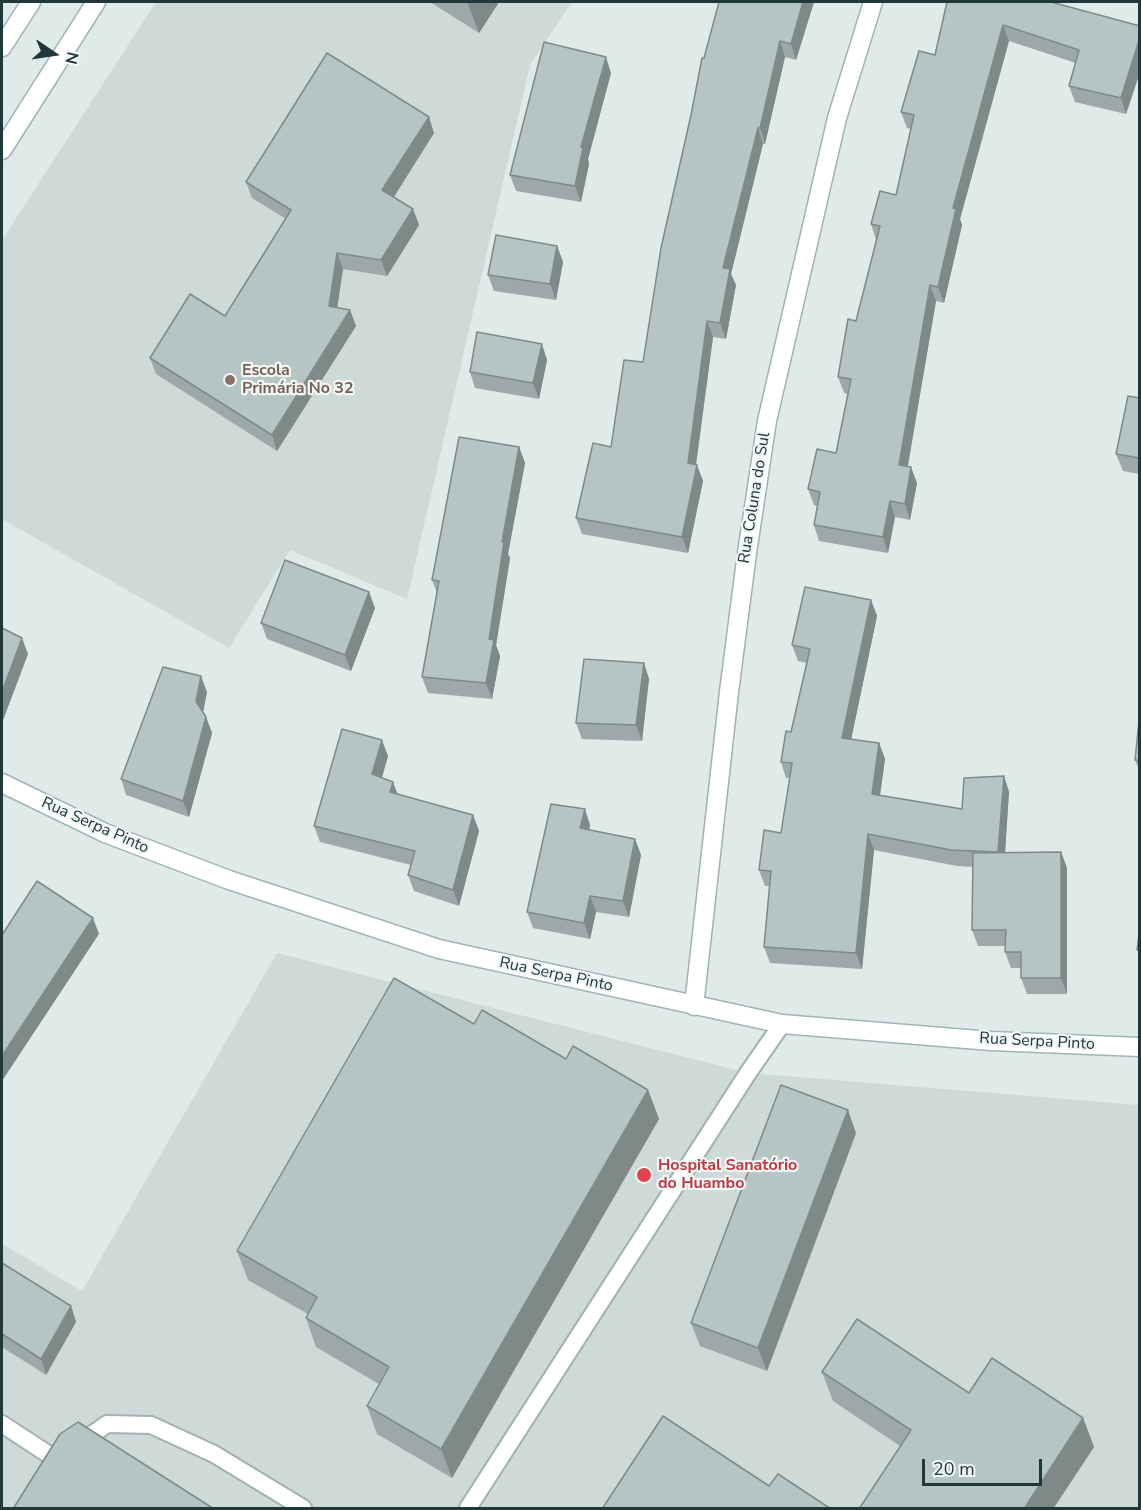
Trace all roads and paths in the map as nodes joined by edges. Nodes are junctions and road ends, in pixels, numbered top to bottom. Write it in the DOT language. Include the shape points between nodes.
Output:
graph roads {
  1 [pos="31,2"];
  2 [pos="96,2"];
  3 [pos="873,2"];
  4 [pos="2,47"];
  5 [pos="2,150"];
  6 [pos="2,783"];
  7 [pos="694,1006"];
  8 [pos="782,1024"];
  9 [pos="1140,1047"];
  10 [pos="2,1424"];
  11 [pos="303,1509"];
  12 [pos="468,1509"];
  1 -- 4 [label="street"];
  2 -- 5 [label="street"];
  3 -- 7 [label="street, Rua Coluna do Sul" via="837,117 767,421 729,692"];
  6 -- 7 [label="street, Rua Serpa Pinto" via="105,833 439,950"];
  7 -- 8 [label="street, Rua Serpa Pinto"];
  8 -- 9 [label="street, Rua Serpa Pinto" via="991,1041"];
  8 -- 12 [label="lane"];
  10 -- 11 [label="lane" via="53,1465 107,1424 151,1425 214,1454"];
}
